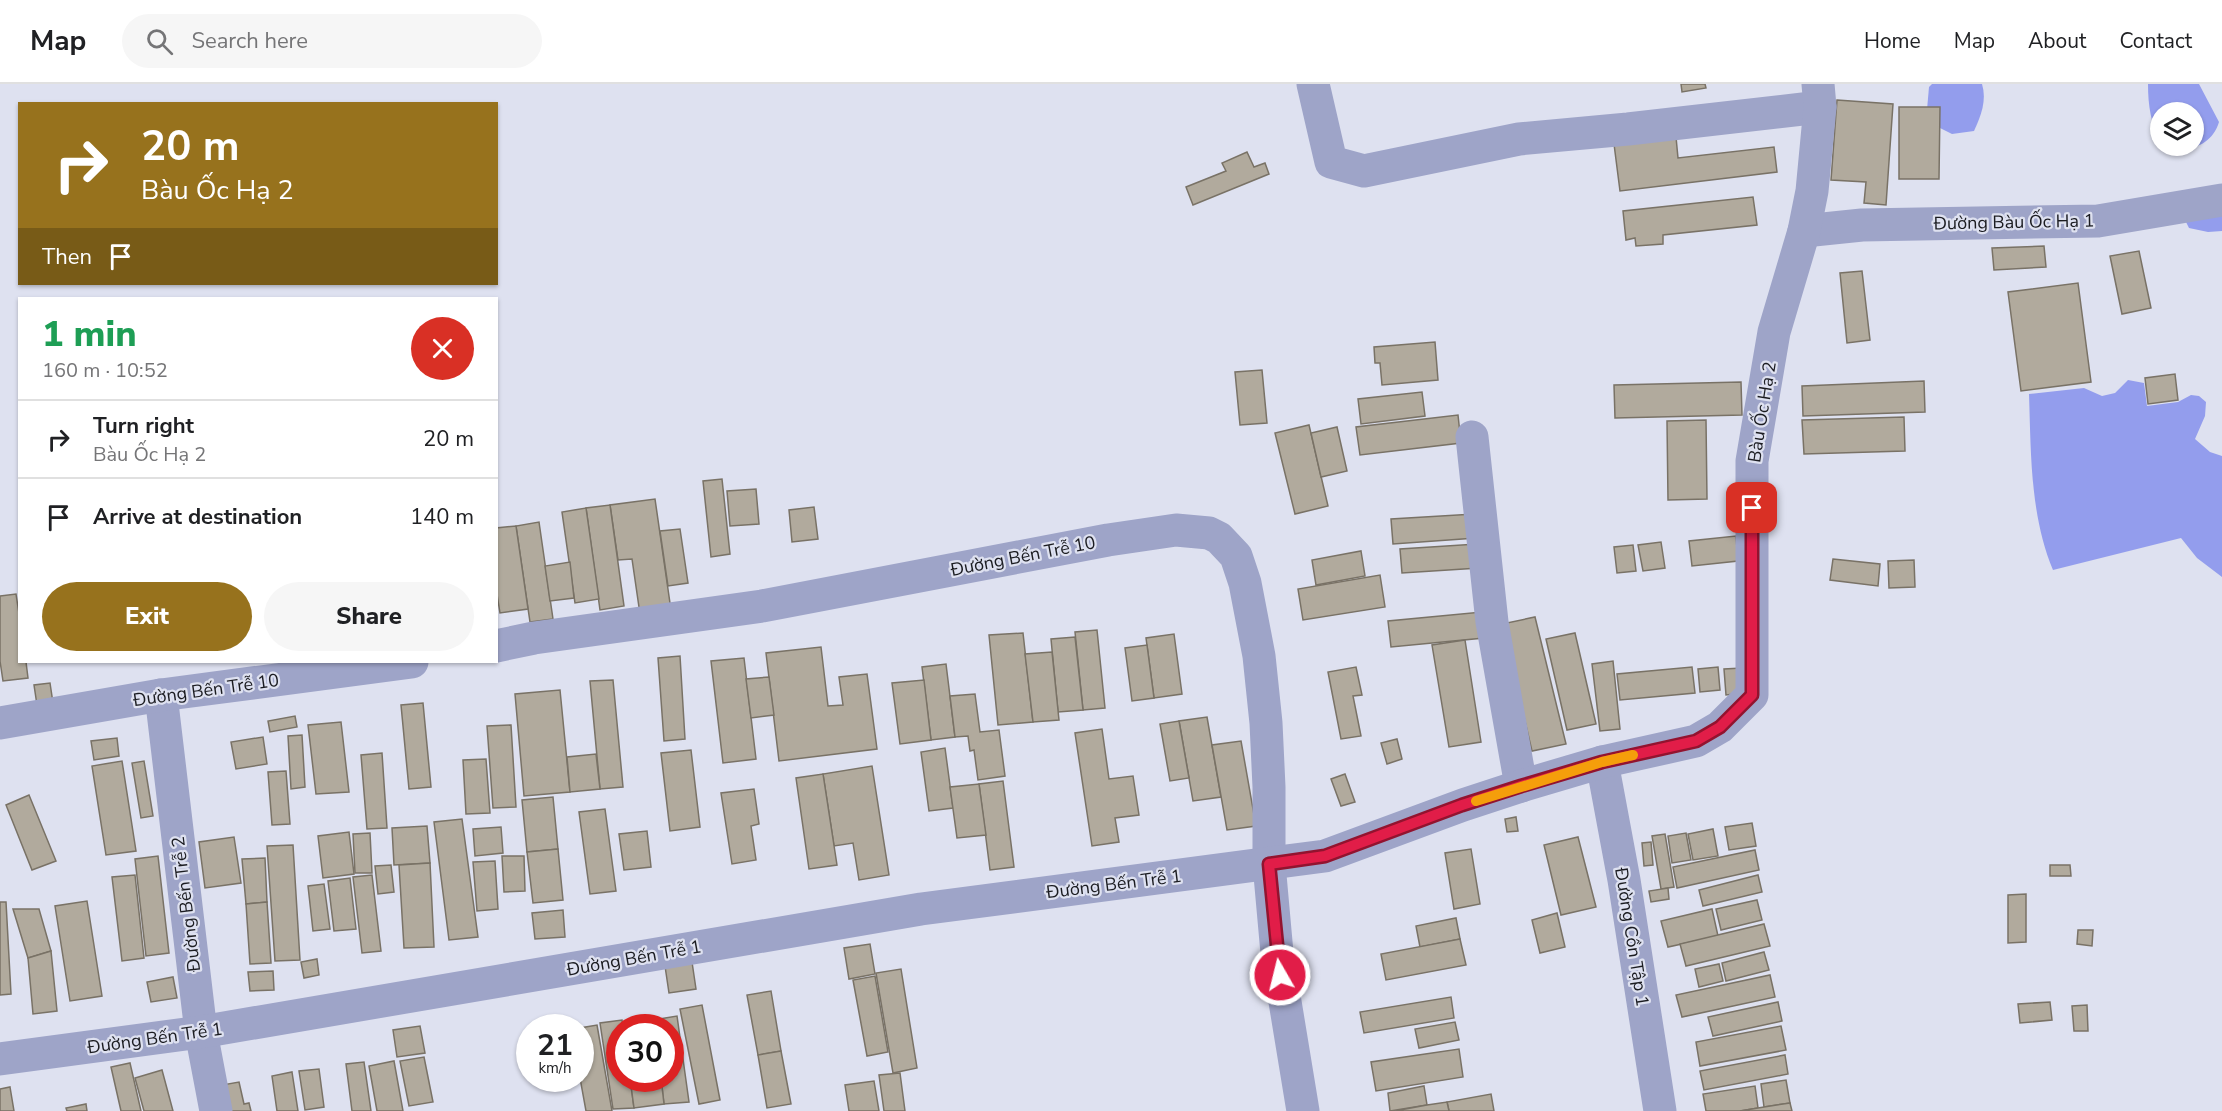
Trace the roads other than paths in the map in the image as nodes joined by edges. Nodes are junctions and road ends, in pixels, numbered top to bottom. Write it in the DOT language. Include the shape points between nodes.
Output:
graph roads {
  1 [pos="1313,84"];
  2 [pos="1819,95"];
  3 [pos="2222,200"];
  4 [pos="1804,231"];
  5 [pos="1472,436"];
  6 [pos="498,646"];
  7 [pos="404,663"];
  8 [pos="161,695"];
  9 [pos="0,723"];
  10 [pos="1602,762"];
  11 [pos="1521,786"];
  12 [pos="1269,864"];
  13 [pos="201,1032"];
  14 [pos="0,1059"];
  15 [pos="216,1111"];
  16 [pos="1303,1111"];
  17 [pos="1660,1111"];
  1 -- 2 [label="street" via="1331,162 1364,171 1519,139 1628,129"];
  2 -- 4 [label="street, Bàu Ốc Hạ 2" via="1812,191"];
  3 -- 4 [label="street, Đường Bàu Ốc Hạ 1" via="2098,221 1862,225"];
  4 -- 10 [label="street, Bàu Ốc Hạ 2" via="1774,332 1752,461 1752,695 1720,727 1696,741"];
  5 -- 11 [label="street" via="1492,622"];
  6 -- 12 [label="street, Đường Bến Trễ 10" via="762,606 1108,540 1176,530 1209,533 1236,556 1259,656 1269,787"];
  7 -- 8 [label="street, Đường Bến Trễ 10"];
  8 -- 9 [label="street, Đường Bến Trễ 10"];
  8 -- 13 [label="street, Đường Bến Trễ 2"];
  10 -- 11 [label="street, Bàu Ốc Hạ 2"];
  10 -- 17 [label="street, Đường Cồn Tập 1"];
  11 -- 12 [label="street, Bàu Ốc Hạ 2" via="1325,856"];
  12 -- 13 [label="street, Đường Bến Trễ 1" via="921,909"];
  12 -- 16 [label="street, Đường Bến Trễ 10" via="1277,953"];
  13 -- 14 [label="street, Đường Bến Trễ 1"];
  13 -- 15 [label="street, Đường Bến Trễ 2"];
}
